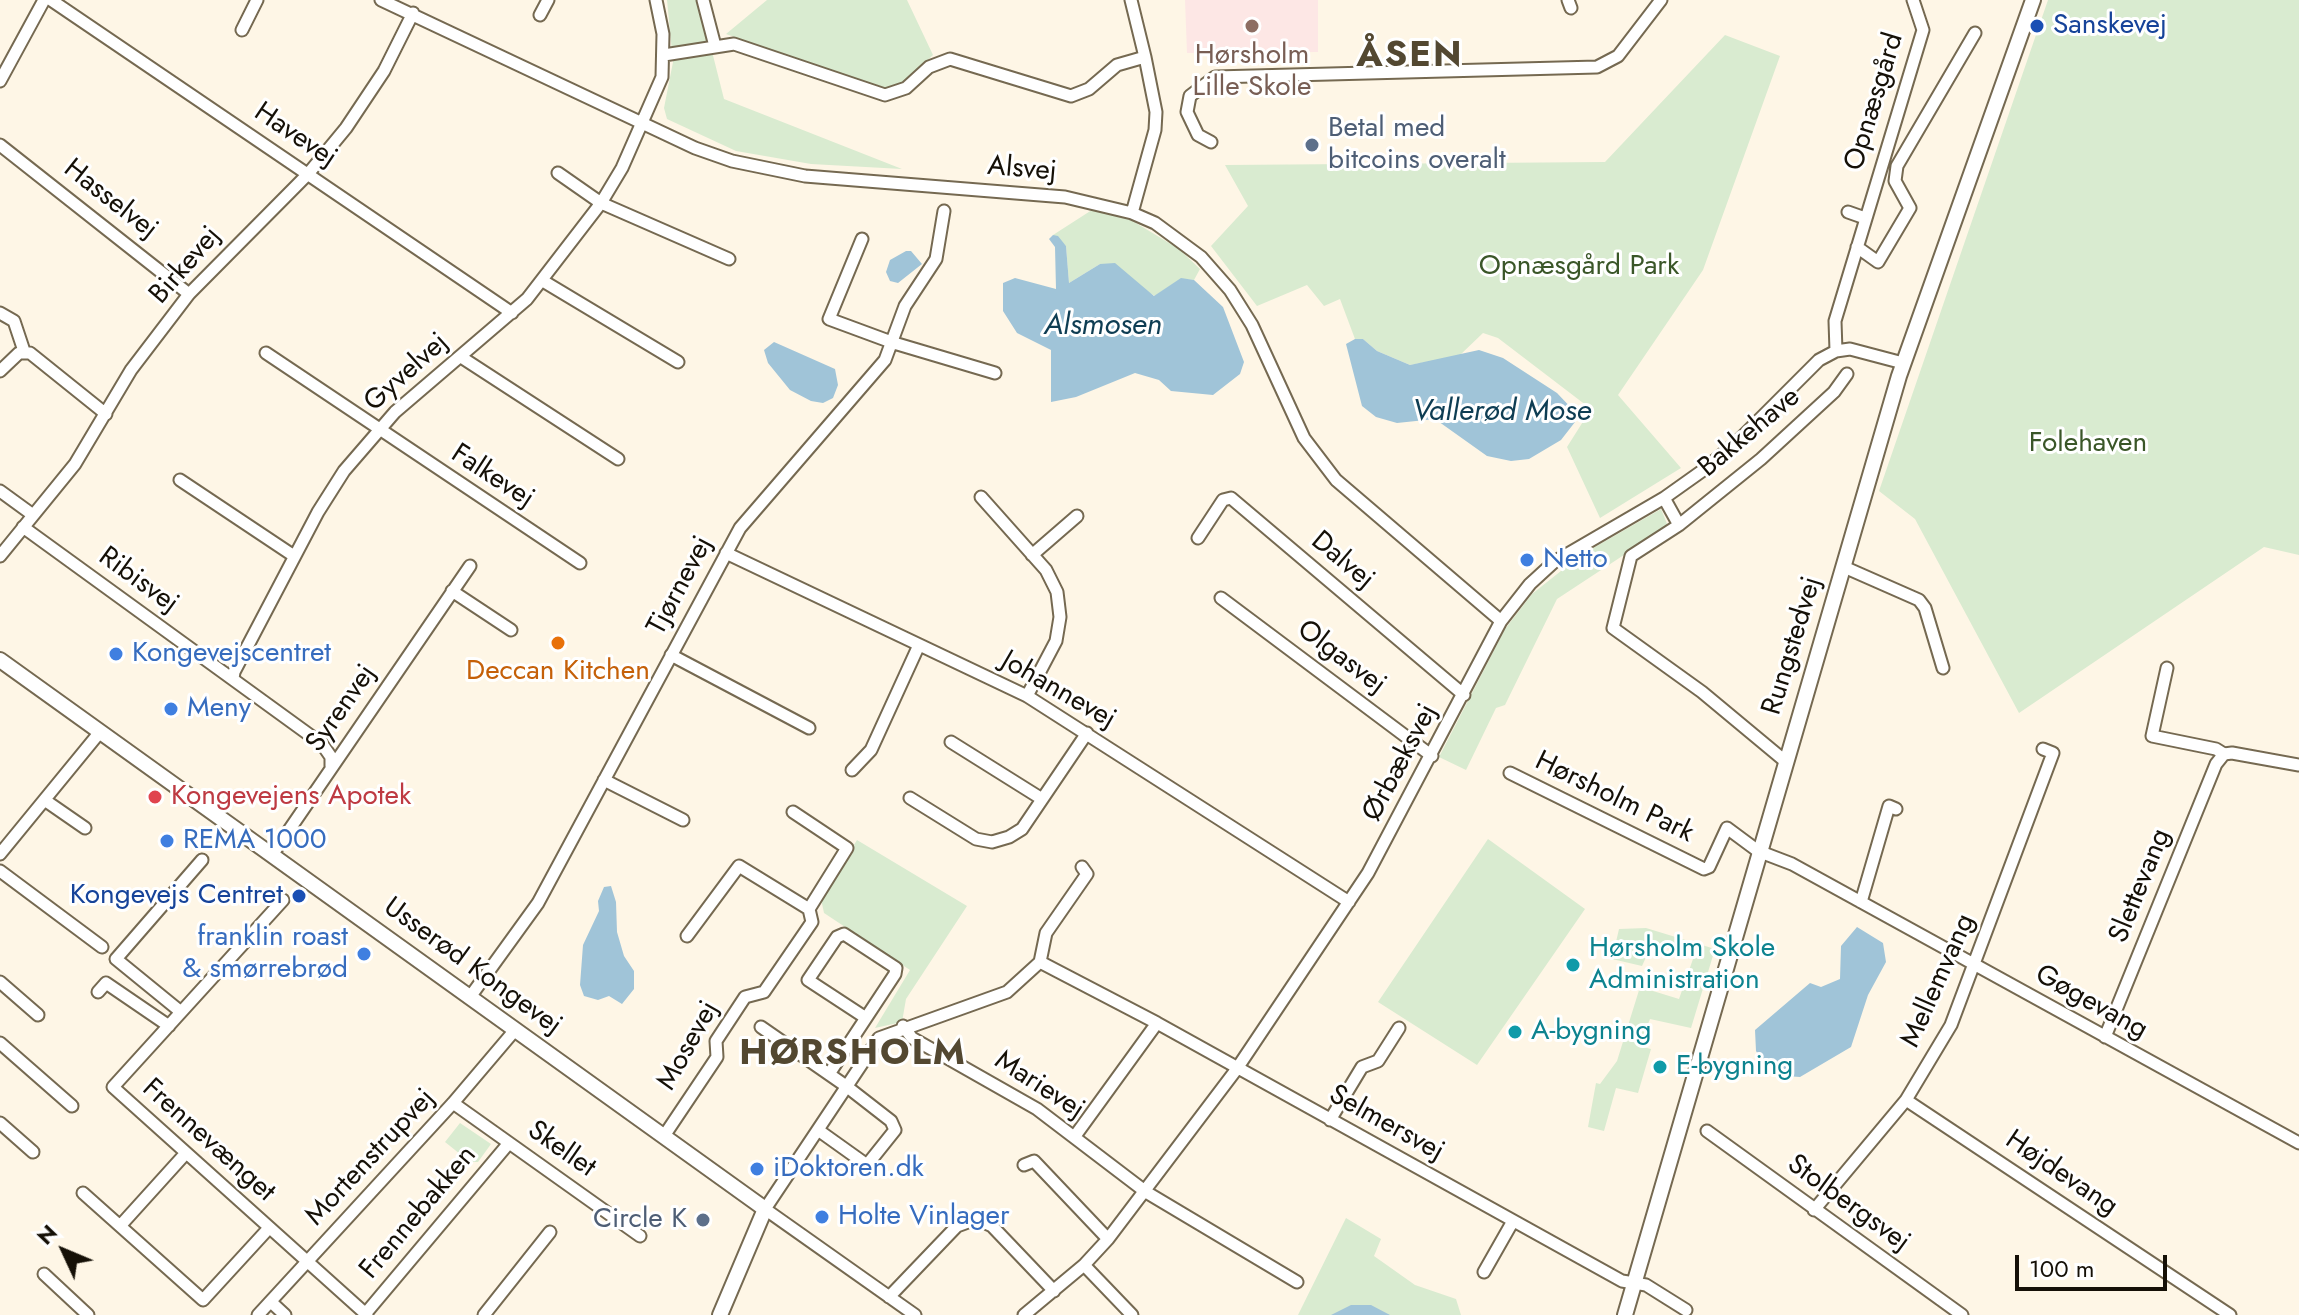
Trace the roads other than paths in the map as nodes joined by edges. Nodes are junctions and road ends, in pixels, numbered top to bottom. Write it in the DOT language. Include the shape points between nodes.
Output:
graph roads {
  1 [pos="44,0"];
  2 [pos="51,0"];
  3 [pos="257,0"];
  4 [pos="381,0"];
  5 [pos="548,0"];
  6 [pos="656,0"];
  7 [pos="703,0"];
  8 [pos="1131,0"];
  9 [pos="1661,0"];
  10 [pos="1913,0"];
  11 [pos="2033,0"];
  12 [pos="413,13"];
  13 [pos="540,15"];
  14 [pos="242,30"];
  15 [pos="1975,33"];
  16 [pos="715,46"];
  17 [pos="664,55"];
  18 [pos="1145,57"];
  19 [pos="0,81"];
  20 [pos="643,124"];
  21 [pos="1211,142"];
  22 [pos="0,145"];
  23 [pos="558,173"];
  24 [pos="308,174"];
  25 [pos="601,203"];
  26 [pos="944,211"];
  27 [pos="1848,212"];
  28 [pos="1132,213"];
  29 [pos="1865,218"];
  30 [pos="862,239"];
  31 [pos="1857,247"];
  32 [pos="729,259"];
  33 [pos="543,281"];
  34 [pos="189,294"];
  35 [pos="0,313"];
  36 [pos="512,313"];
  37 [pos="894,343"];
  38 [pos="24,351"];
  39 [pos="1836,351"];
  40 [pos="266,353"];
  41 [pos="461,357"];
  42 [pos="678,362"];
  43 [pos="1903,363"];
  44 [pos="0,371"];
  45 [pos="995,373"];
  46 [pos="1847,374"];
  47 [pos="106,414"];
  48 [pos="379,431"];
  49 [pos="618,459"];
  50 [pos="180,480"];
  51 [pos="0,491"];
  52 [pos="981,497"];
  53 [pos="1664,498"];
  54 [pos="33,515"];
  55 [pos="1077,516"];
  56 [pos="1679,525"];
  57 [pos="23,527"];
  58 [pos="1198,538"];
  59 [pos="726,553"];
  60 [pos="1032,555"];
  61 [pos="0,556"];
  62 [pos="294,556"];
  63 [pos="580,563"];
  64 [pos="470,566"];
  65 [pos="1844,567"];
  66 [pos="452,591"];
  67 [pos="1221,598"];
  68 [pos="1501,621"];
  69 [pos="511,630"];
  70 [pos="919,645"];
  71 [pos="671,655"];
  72 [pos="0,660"];
  73 [pos="1943,668"];
  74 [pos="2167,668"];
  75 [pos="233,679"];
  76 [pos="1464,695"];
  77 [pos="1027,696"];
  78 [pos="809,728"];
  79 [pos="100,732"];
  80 [pos="1087,733"];
  81 [pos="951,742"];
  82 [pos="2043,749"];
  83 [pos="2224,754"];
  84 [pos="1432,756"];
  85 [pos="1785,761"];
  86 [pos="2298,765"];
  87 [pos="331,766"];
  88 [pos="852,770"];
  89 [pos="1510,773"];
  90 [pos="604,780"];
  91 [pos="910,798"];
  92 [pos="1042,799"];
  93 [pos="46,801"];
  94 [pos="1896,809"];
  95 [pos="793,812"];
  96 [pos="683,820"];
  97 [pos="85,828"];
  98 [pos="1758,851"];
  99 [pos="0,854"];
  100 [pos="272,855"];
  101 [pos="202,860"];
  102 [pos="1082,867"];
  103 [pos="0,871"];
  104 [pos="283,900"];
  105 [pos="1349,902"];
  106 [pos="1861,902"];
  107 [pos="809,909"];
  108 [pos="687,936"];
  109 [pos="102,947"];
  110 [pos="1040,962"];
  111 [pos="1976,966"];
  112 [pos="0,982"];
  113 [pos="98,992"];
  114 [pos="470,997"];
  115 [pos="181,1012"];
  116 [pos="38,1015"];
  117 [pos="866,1018"];
  118 [pos="1157,1023"];
  119 [pos="169,1026"];
  120 [pos="903,1026"];
  121 [pos="761,1027"];
  122 [pos="1399,1028"];
  123 [pos="515,1030"];
  124 [pos="2105,1037"];
  125 [pos="0,1043"];
  126 [pos="1236,1070"];
  127 [pos="829,1074"];
  128 [pos="846,1086"];
  129 [pos="1906,1100"];
  130 [pos="453,1103"];
  131 [pos="72,1106"];
  132 [pos="1330,1120"];
  133 [pos="0,1123"];
  134 [pos="818,1130"];
  135 [pos="1707,1131"];
  136 [pos="664,1136"];
  137 [pos="1075,1136"];
  138 [pos="509,1143"];
  139 [pos="2299,1143"];
  140 [pos="33,1152"];
  141 [pos="186,1153"];
  142 [pos="1024,1165"];
  143 [pos="1146,1192"];
  144 [pos="83,1193"];
  145 [pos="765,1209"];
  146 [pos="1814,1210"];
  147 [pos="1513,1221"];
  148 [pos="120,1226"];
  149 [pos="269,1228"];
  150 [pos="550,1232"];
  151 [pos="640,1236"];
  152 [pos="1108,1239"];
  153 [pos="307,1262"];
  154 [pos="1084,1265"];
  155 [pos="1484,1272"];
  156 [pos="44,1274"];
  157 [pos="1297,1282"];
  158 [pos="1634,1284"];
  159 [pos="1054,1291"];
  160 [pos="889,1297"];
  161 [pos="271,1302"];
  162 [pos="1686,1310"];
  163 [pos="367,1314"];
  164 [pos="88,1315"];
  165 [pos="258,1315"];
  166 [pos="285,1315"];
  167 [pos="484,1315"];
  168 [pos="720,1315"];
  169 [pos="915,1315"];
  170 [pos="1024,1315"];
  171 [pos="1132,1315"];
  172 [pos="1625,1315"];
  173 [pos="1962,1315"];
  174 [pos="2230,1315"];
  1 -- 19 [label="street"];
  2 -- 24 [label="street, Havevej"];
  3 -- 14 [label="street"];
  4 -- 12 [label="street, Alsvej"];
  5 -- 13 [label="street"];
  6 -- 17 [label="street, Gyvelvej"];
  7 -- 16 [label="street"];
  8 -- 18 [label="street"];
  9 -- 21 [label="street" via="1618,56 1597,67 1215,77 1190,96 1187,112 1198,135"];
  10 -- 29 [label="street, Opnæsgård" via="1923,30"];
  11 -- 43 [label="main road, Rungstedvej"];
  12 -- 20 [label="street, Alsvej"];
  12 -- 24 [label="street, Birkevej" via="384,71"];
  15 -- 31 [label="street" via="1897,166 1895,181 1910,208 1878,262"];
  16 -- 17 [label="street"];
  16 -- 18 [label="street" via="734,44 885,95 906,88 929,67 950,59 1071,96 1089,89 1117,65"];
  17 -- 20 [label="street, Gyvelvej" via="657,94"];
  18 -- 28 [label="street" via="1155,130"];
  20 -- 25 [label="street, Gyvelvej"];
  20 -- 28 [label="street, Alsvej" via="695,148 773,171 1065,197"];
  22 -- 34 [label="street, Hasselvej"];
  23 -- 25 [label="street"];
  24 -- 34 [label="street, Birkevej"];
  24 -- 36 [label="street, Havevej"];
  25 -- 32 [label="street"];
  25 -- 33 [label="street, Gyvelvej"];
  26 -- 37 [label="street, Tjørnevej" via="936,259 905,306"];
  27 -- 29 [label="street, Opnæsgård"];
  28 -- 68 [label="street, Alsvej" via="1183,242 1230,290 1252,325 1304,438 1336,480"];
  29 -- 31 [label="street, Opnæsgård"];
  30 -- 37 [label="street" via="829,319"];
  31 -- 39 [label="street, Opnæsgård" via="1835,321"];
  33 -- 36 [label="street, Gyvelvej"];
  33 -- 42 [label="street"];
  34 -- 47 [label="street, Birkevej" via="131,370"];
  35 -- 38 [label="street" via="14,321"];
  36 -- 41 [label="street, Gyvelvej"];
  37 -- 45 [label="street"];
  37 -- 59 [label="street, Tjørnevej" via="859,394 758,503"];
  38 -- 44 [label="street"];
  38 -- 47 [label="street"];
  39 -- 43 [label="street" via="1867,352"];
  39 -- 53 [label="street, Ørbæksvej" via="1819,360 1737,442"];
  40 -- 48 [label="street, Falkevej"];
  41 -- 48 [label="street, Gyvelvej"];
  41 -- 49 [label="street"];
  43 -- 65 [label="main road, Rungstedvej"];
  46 -- 56 [label="street, Bakkehave" via="1761,459"];
  47 -- 54 [label="street, Birkevej" via="75,464"];
  48 -- 62 [label="street, Gyvelvej" via="334,486"];
  48 -- 63 [label="street, Falkevej"];
  50 -- 62 [label="street"];
  51 -- 54 [label="street"];
  52 -- 60 [label="street"];
  53 -- 56 [label="street"];
  53 -- 68 [label="street, Ørbæksvej" via="1554,562"];
  54 -- 57 [label="street, Birkevej"];
  55 -- 60 [label="street"];
  56 -- 85 [label="street, Bakkehave" via="1631,556 1613,628"];
  57 -- 61 [label="street, Birkevej"];
  57 -- 75 [label="street, Ribisvej"];
  58 -- 76 [label="street, Dalvej" via="1223,500 1231,498"];
  59 -- 70 [label="street, Johannevej"];
  59 -- 71 [label="street, Tjørnevej"];
  60 -- 77 [label="street" via="1052,581 1060,617 1056,641"];
  62 -- 75 [label="street, Gyvelvej"];
  64 -- 66 [label="street, Syrenvej"];
  65 -- 73 [label="street" via="1919,600"];
  65 -- 85 [label="main road, Rungstedvej"];
  66 -- 69 [label="street"];
  66 -- 87 [label="street, Syrenvej"];
  67 -- 84 [label="street, Olgasvej"];
  68 -- 76 [label="street, Ørbæksvej"];
  70 -- 77 [label="street, Johannevej"];
  70 -- 88 [label="street" via="871,750"];
  71 -- 78 [label="street"];
  71 -- 90 [label="street, Tjørnevej"];
  72 -- 79 [label="main road, Usserød Kongevej"];
  74 -- 83 [label="street" via="2152,736"];
  75 -- 87 [label="street, Ribisvej" via="322,744"];
  76 -- 84 [label="street, Ørbæksvej"];
  77 -- 80 [label="street, Johannevej"];
  79 -- 93 [label="street"];
  79 -- 100 [label="main road, Usserød Kongevej"];
  80 -- 92 [label="street"];
  80 -- 105 [label="street, Johannevej"];
  81 -- 92 [label="street"];
  82 -- 111 [label="street, Mellemvang" via="2053,753"];
  83 -- 86 [label="street"];
  83 -- 124 [label="street, Slettevang"];
  84 -- 105 [label="street, Ørbæksvej"];
  85 -- 98 [label="main road, Rungstedvej"];
  87 -- 100 [label="street, Syrenvej"];
  89 -- 98 [label="street, Hørsholm Park" via="1704,869 1727,828"];
  90 -- 96 [label="street"];
  90 -- 114 [label="street, Tjørnevej" via="536,907"];
  91 -- 92 [label="street" via="976,839 992,842 1022,829"];
  93 -- 97 [label="street"];
  93 -- 99 [label="street"];
  94 -- 106 [label="street" via="1889,806"];
  95 -- 107 [label="street, Mosevej" via="847,848"];
  98 -- 106 [label="street, Gøgevang"];
  98 -- 158 [label="main road, Rungstedvej"];
  100 -- 114 [label="main road, Usserød Kongevej"];
  101 -- 115 [label="street" via="116,959"];
  102 -- 110 [label="street" via="1087,874 1046,933"];
  103 -- 109 [label="street"];
  104 -- 115 [label="street"];
  105 -- 126 [label="street, Ørbæksvej"];
  106 -- 111 [label="street, Gøgevang"];
  107 -- 108 [label="street" via="739,866"];
  107 -- 136 [label="street, Mosevej" via="812,922 764,992 745,997 716,1041 717,1057"];
  110 -- 118 [label="street, Selmersvej"];
  110 -- 120 [label="street" via="1007,992"];
  111 -- 124 [label="street, Gøgevang"];
  111 -- 129 [label="street, Mellemvang" via="1946,1035"];
  112 -- 116 [label="street"];
  113 -- 119 [label="street" via="106,983"];
  114 -- 123 [label="main road, Usserød Kongevej"];
  115 -- 119 [label="street"];
  117 -- 117 [label="street" via="808,980 844,934 896,968"];
  117 -- 127 [label="street"];
  118 -- 126 [label="street, Selmersvej"];
  118 -- 137 [label="street"];
  119 -- 141 [label="street, Frennevænget" via="113,1087"];
  120 -- 128 [label="street" via="885,1033"];
  120 -- 137 [label="street, Marievej" via="912,1038 1007,1090"];
  121 -- 127 [label="street"];
  122 -- 132 [label="street" via="1378,1061 1362,1067"];
  123 -- 130 [label="street, Mortenstrupvej"];
  123 -- 136 [label="main road, Usserød Kongevej"];
  124 -- 139 [label="street, Gøgevang"];
  125 -- 131 [label="street"];
  126 -- 132 [label="street, Selmersvej"];
  126 -- 143 [label="street, Ørbæksvej"];
  127 -- 128 [label="street"];
  128 -- 134 [label="street"];
  128 -- 134 [label="street" via="891,1121 895,1130 867,1165"];
  129 -- 146 [label="street, Mellemvang"];
  129 -- 174 [label="street, Højdevang"];
  130 -- 138 [label="street, Skellet"];
  130 -- 153 [label="street, Mortenstrupvej"];
  132 -- 147 [label="street, Selmersvej"];
  133 -- 140 [label="street"];
  134 -- 145 [label="street"];
  135 -- 146 [label="street, Stolbergsvej"];
  136 -- 145 [label="main road, Usserød Kongevej"];
  137 -- 143 [label="street, Marievej"];
  138 -- 151 [label="street, Skellet"];
  138 -- 163 [label="street, Frennebakken"];
  141 -- 148 [label="street"];
  141 -- 149 [label="street, Frennevænget"];
  142 -- 152 [label="street" via="1034,1161"];
  143 -- 152 [label="street, Ørbæksvej"];
  143 -- 157 [label="street, Marievej"];
  144 -- 148 [label="street"];
  145 -- 160 [label="street, Usserød Kongevej"];
  145 -- 168 [label="main road"];
  146 -- 173 [label="street, Stolbergsvej"];
  147 -- 155 [label="street"];
  147 -- 158 [label="street, Selmersvej"];
  148 -- 149 [label="street" via="203,1300"];
  149 -- 153 [label="street, Frennevænget"];
  150 -- 167 [label="street"];
  152 -- 154 [label="street, Ørbæksvej"];
  153 -- 161 [label="street, Mortenstrupvej"];
  153 -- 163 [label="street, Frennevænget"];
  154 -- 159 [label="street, Ørbæksvej"];
  154 -- 171 [label="street"];
  156 -- 164 [label="street"];
  158 -- 162 [label="street, Selmersvej" via="1646,1285"];
  158 -- 172 [label="main road, Rungstedvej"];
  159 -- 160 [label="street" via="992,1226 976,1219 957,1226"];
  159 -- 170 [label="street, Ørbæksvej"];
  160 -- 169 [label="street, Usserød Kongevej"];
  161 -- 165 [label="street, Mortenstrupvej"];
  161 -- 166 [label="street"];
}
